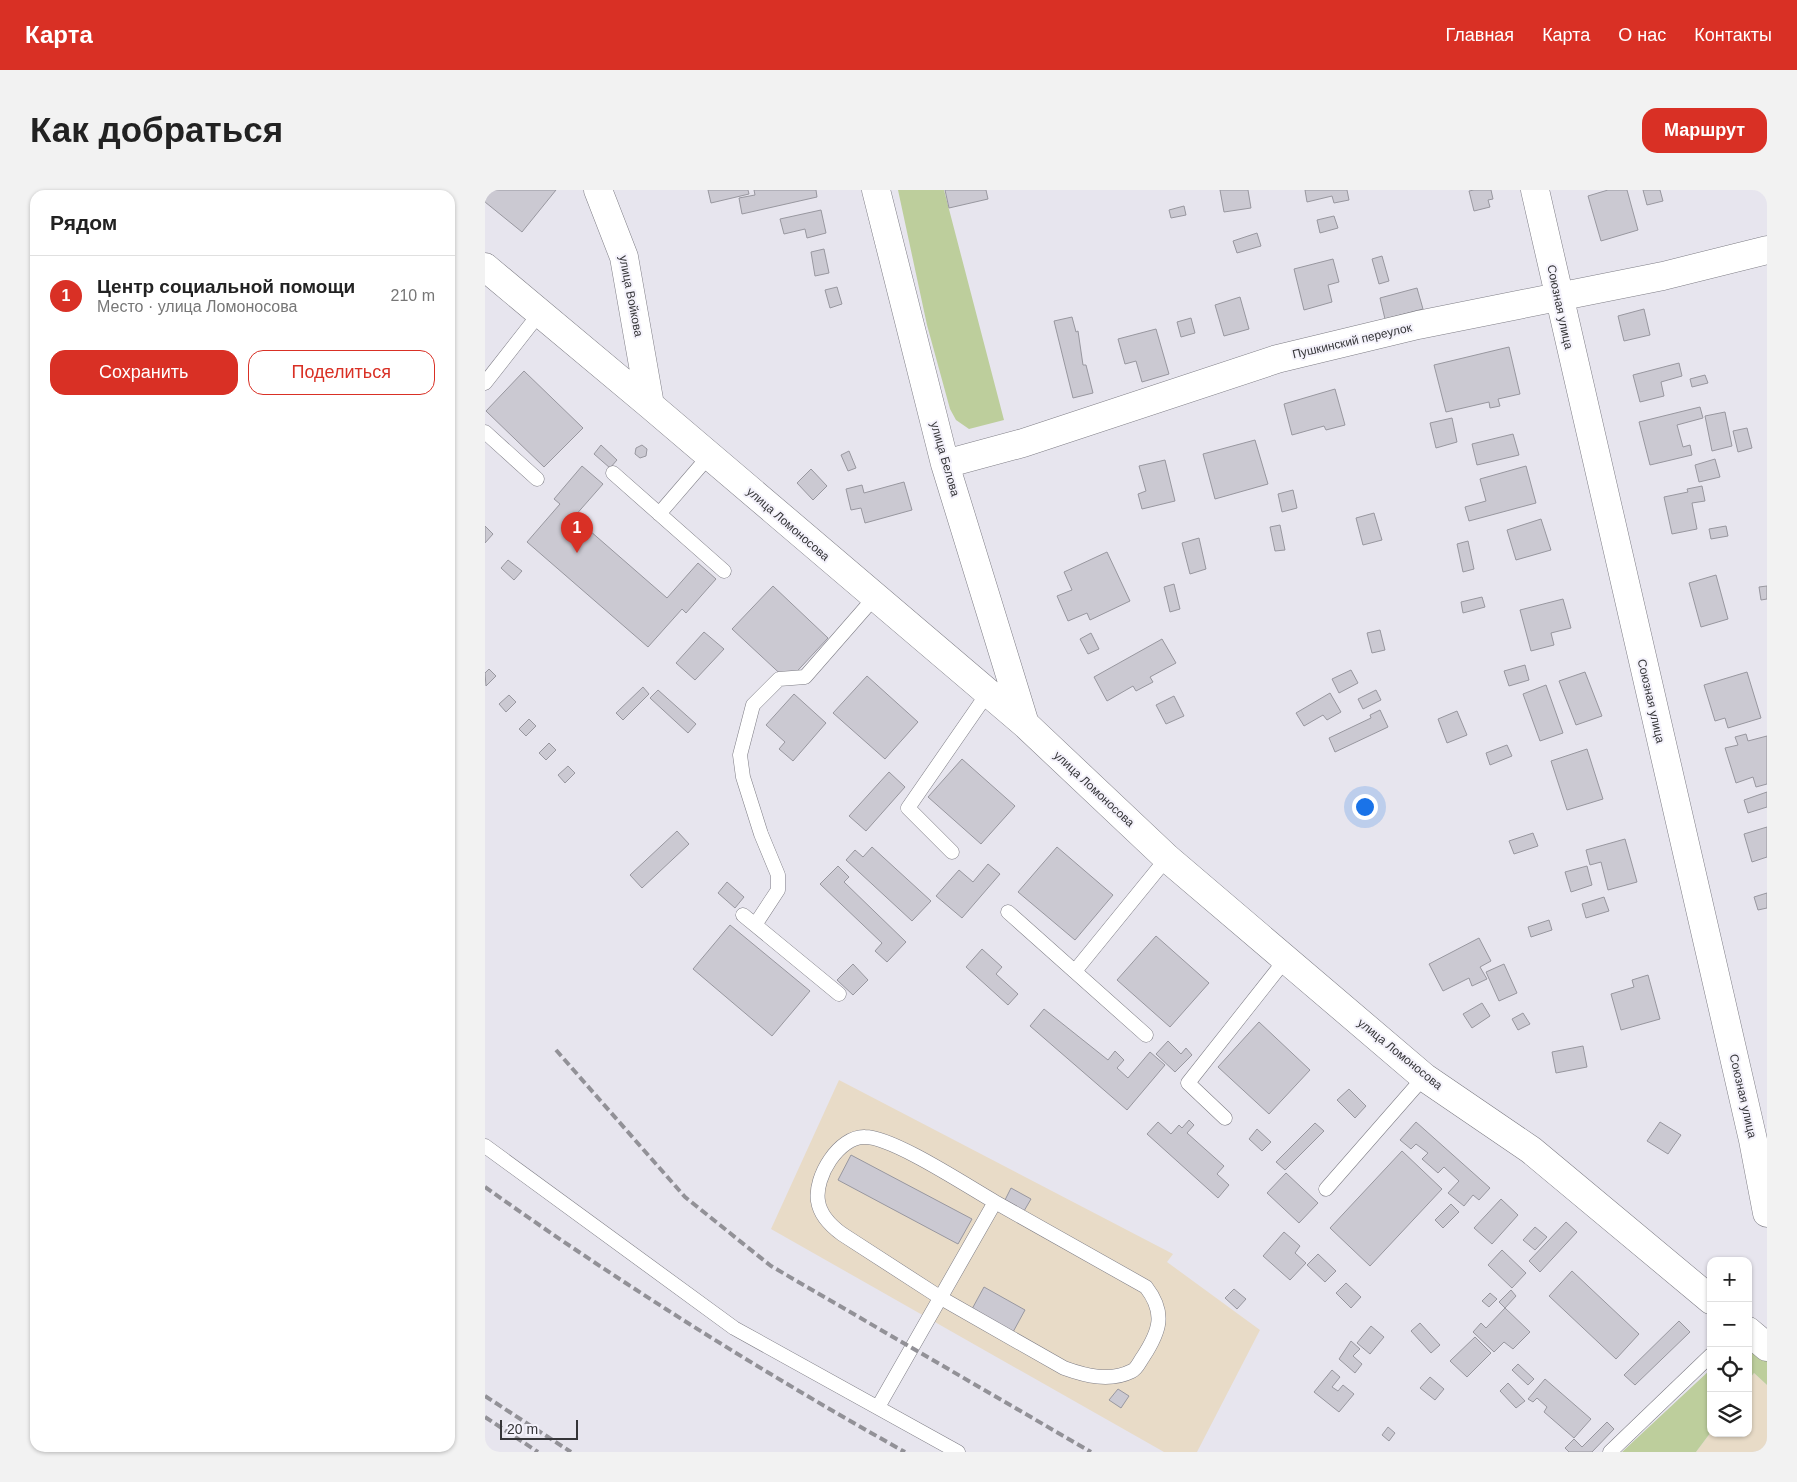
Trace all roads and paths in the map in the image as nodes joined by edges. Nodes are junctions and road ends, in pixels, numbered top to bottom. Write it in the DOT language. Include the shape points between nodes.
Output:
graph roads {
  1 [pos="598,190"];
  2 [pos="876,190"];
  3 [pos="1535,190"];
  4 [pos="1767,250"];
  5 [pos="485,268"];
  6 [pos="1558,296"];
  7 [pos="539,314"];
  8 [pos="485,383"];
  9 [pos="650,405"];
  10 [pos="485,432"];
  11 [pos="709,456"];
  12 [pos="945,464"];
  13 [pos="613,473"];
  14 [pos="537,479"];
  15 [pos="659,514"];
  16 [pos="724,571"];
  17 [pos="874,598"];
  18 [pos="987,694"];
  19 [pos="1025,724"];
  20 [pos="952,852"];
  21 [pos="1167,858"];
  22 [pos="1008,912"];
  23 [pos="743,915"];
  24 [pos="755,924"];
  25 [pos="1286,959"];
  26 [pos="1075,972"];
  27 [pos="839,994"];
  28 [pos="1146,1035"];
  29 [pos="1424,1077"];
  30 [pos="1225,1118"];
  31 [pos="485,1146"];
  32 [pos="1325,1189"];
  33 [pos="995,1202"];
  34 [pos="1767,1213"];
  35 [pos="1707,1297"];
  36 [pos="941,1298"];
  37 [pos="1752,1334"];
  38 [pos="1767,1346"];
  39 [pos="1707,1359"];
  40 [pos="878,1407"];
  41 [pos="958,1452"];
  42 [pos="1610,1452"];
  1 -- 9 [label="street, улица Войкова" via="624,257"];
  2 -- 12 [label="street, улица Белова"];
  3 -- 6 [label="street, Союзная улица"];
  4 -- 6 [label="street, Пушкинский переулок" via="1663,276"];
  5 -- 7 [label="street, улица Ломоносова"];
  6 -- 12 [label="street, Пушкинский переулок" via="1277,359 1023,443"];
  6 -- 34 [label="street, Союзная улица" via="1753,1140"];
  7 -- 8 [label="lane"];
  7 -- 9 [label="street, улица Ломоносова"];
  9 -- 11 [label="street, улица Ломоносова"];
  10 -- 14 [label="lane"];
  11 -- 15 [label="lane"];
  11 -- 17 [label="street, улица Ломоносова"];
  12 -- 19 [label="street, улица Белова"];
  13 -- 15 [label="lane"];
  15 -- 16 [label="lane"];
  17 -- 18 [label="street, улица Ломоносова"];
  17 -- 24 [label="lane" via="805,677 779,679 753,705 740,755 743,777 778,875 778,890"];
  18 -- 19 [label="street, улица Ломоносова"];
  18 -- 20 [label="lane" via="908,808"];
  19 -- 21 [label="street, улица Ломоносова"];
  21 -- 25 [label="street, улица Ломоносова"];
  21 -- 26 [label="lane"];
  22 -- 26 [label="lane"];
  23 -- 24 [label="lane"];
  24 -- 27 [label="lane"];
  25 -- 29 [label="street, улица Ломоносова"];
  25 -- 30 [label="lane" via="1188,1083"];
  26 -- 28 [label="lane"];
  29 -- 32 [label="lane"];
  29 -- 35 [label="street, улица Ломоносова" via="1531,1150"];
  31 -- 40 [label="lane" via="734,1328"];
  33 -- 36 [label="lane"];
  33 -- 36 [label="lane" via="886,1140 865,1136 850,1139 838,1148 821,1178 817,1190 818,1203 831,1226"];
  33 -- 36 [label="lane" via="1146,1287 1159,1312 1158,1330 1146,1352 1134,1371 1118,1376 1084,1375 1064,1368"];
  36 -- 40 [label="lane"];
  37 -- 38 [label="street"];
  39 -- 42 [label="lane"];
  40 -- 41 [label="lane"];
}
